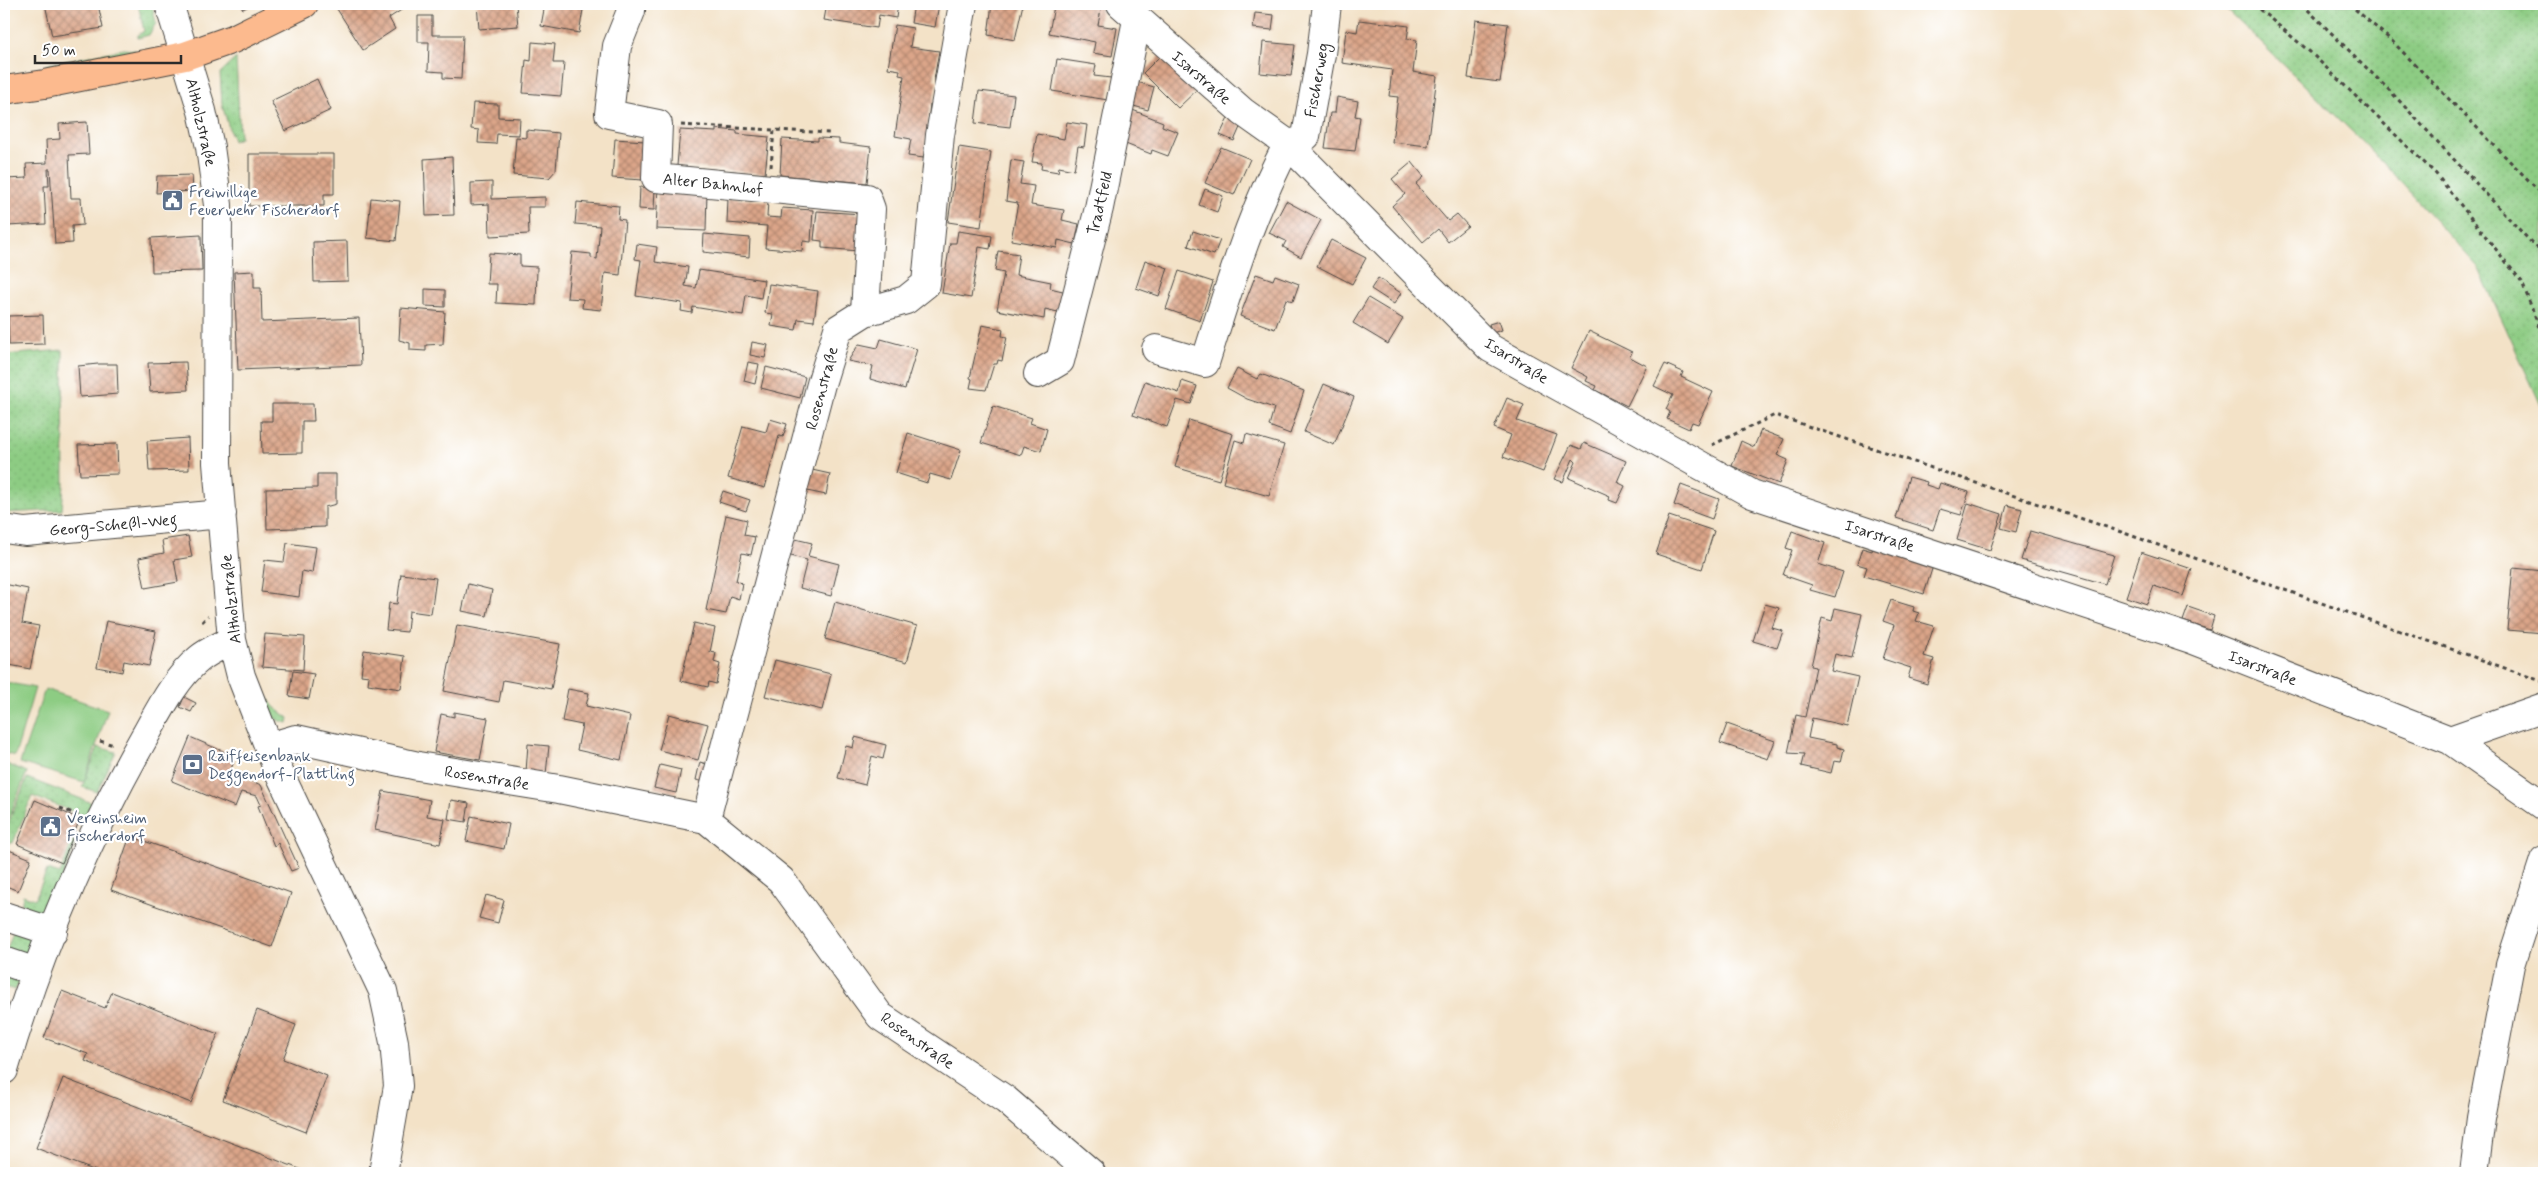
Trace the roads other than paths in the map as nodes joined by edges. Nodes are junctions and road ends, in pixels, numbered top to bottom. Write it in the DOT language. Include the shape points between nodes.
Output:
graph roads {
  1 [pos="169,4"];
  2 [pos="304,4"];
  3 [pos="631,4"];
  4 [pos="963,4"];
  5 [pos="1327,4"];
  6 [pos="1129,12"];
  7 [pos="184,56"];
  8 [pos="4,90"];
  9 [pos="1288,144"];
  10 [pos="865,312"];
  11 [pos="1156,349"];
  12 [pos="1038,374"];
  13 [pos="222,514"];
  14 [pos="4,529"];
  15 [pos="232,640"];
  16 [pos="2544,707"];
  17 [pos="2450,740"];
  18 [pos="269,746"];
  19 [pos="2544,806"];
  20 [pos="706,819"];
  21 [pos="2544,860"];
  22 [pos="4,916"];
  23 [pos="53,932"];
  24 [pos="4,961"];
  25 [pos="36,972"];
  26 [pos="4,1070"];
  27 [pos="383,1173"];
  28 [pos="1091,1173"];
  29 [pos="2474,1173"];
  1 -- 7 [label="street, Altholzstraße"];
  2 -- 7 [label="main road" via="233,39"];
  3 -- 10 [label="street, Alter Bahnhof" via="617,46 609,114 658,124 656,178 867,198 871,209"];
  4 -- 10 [label="street, Rosenstraße" via="940,135 926,284 906,300"];
  5 -- 9 [label="street, Fischerweg" via="1322,54 1306,136"];
  6 -- 9 [label="street, Isarstraße" via="1244,112"];
  6 -- 12 [label="street, Tradtfeld" via="1099,208 1060,361"];
  7 -- 8 [label="main road"];
  7 -- 13 [label="street, Altholzstraße" via="210,147 218,205 217,463"];
  9 -- 11 [label="street" via="1230,282 1204,363"];
  9 -- 17 [label="street, Isarstraße" via="1490,348 1752,494 2191,639"];
  10 -- 20 [label="street, Rosenstraße" via="838,329 829,354"];
  13 -- 14 [label="street, Georg-Scheßl-Weg" via="76,534"];
  13 -- 15 [label="street, Altholzstraße"];
  15 -- 18 [label="street, Altholzstraße"];
  15 -- 23 [label="street" via="199,659 168,695 118,785"];
  16 -- 17 [label="street"];
  17 -- 19 [label="street, Isarstraße"];
  18 -- 20 [label="street, Rosenstraße" via="296,739 418,766 559,789"];
  18 -- 27 [label="street, Altholzstraße" via="383,991 394,1042 398,1086"];
  20 -- 28 [label="street, Rosenstraße" via="781,880 880,1016 1006,1100"];
  21 -- 29 [label="street" via="2510,965"];
  22 -- 23 [label="street"];
  23 -- 25 [label="street"];
  24 -- 25 [label="street"];
  25 -- 26 [label="street"];
}
